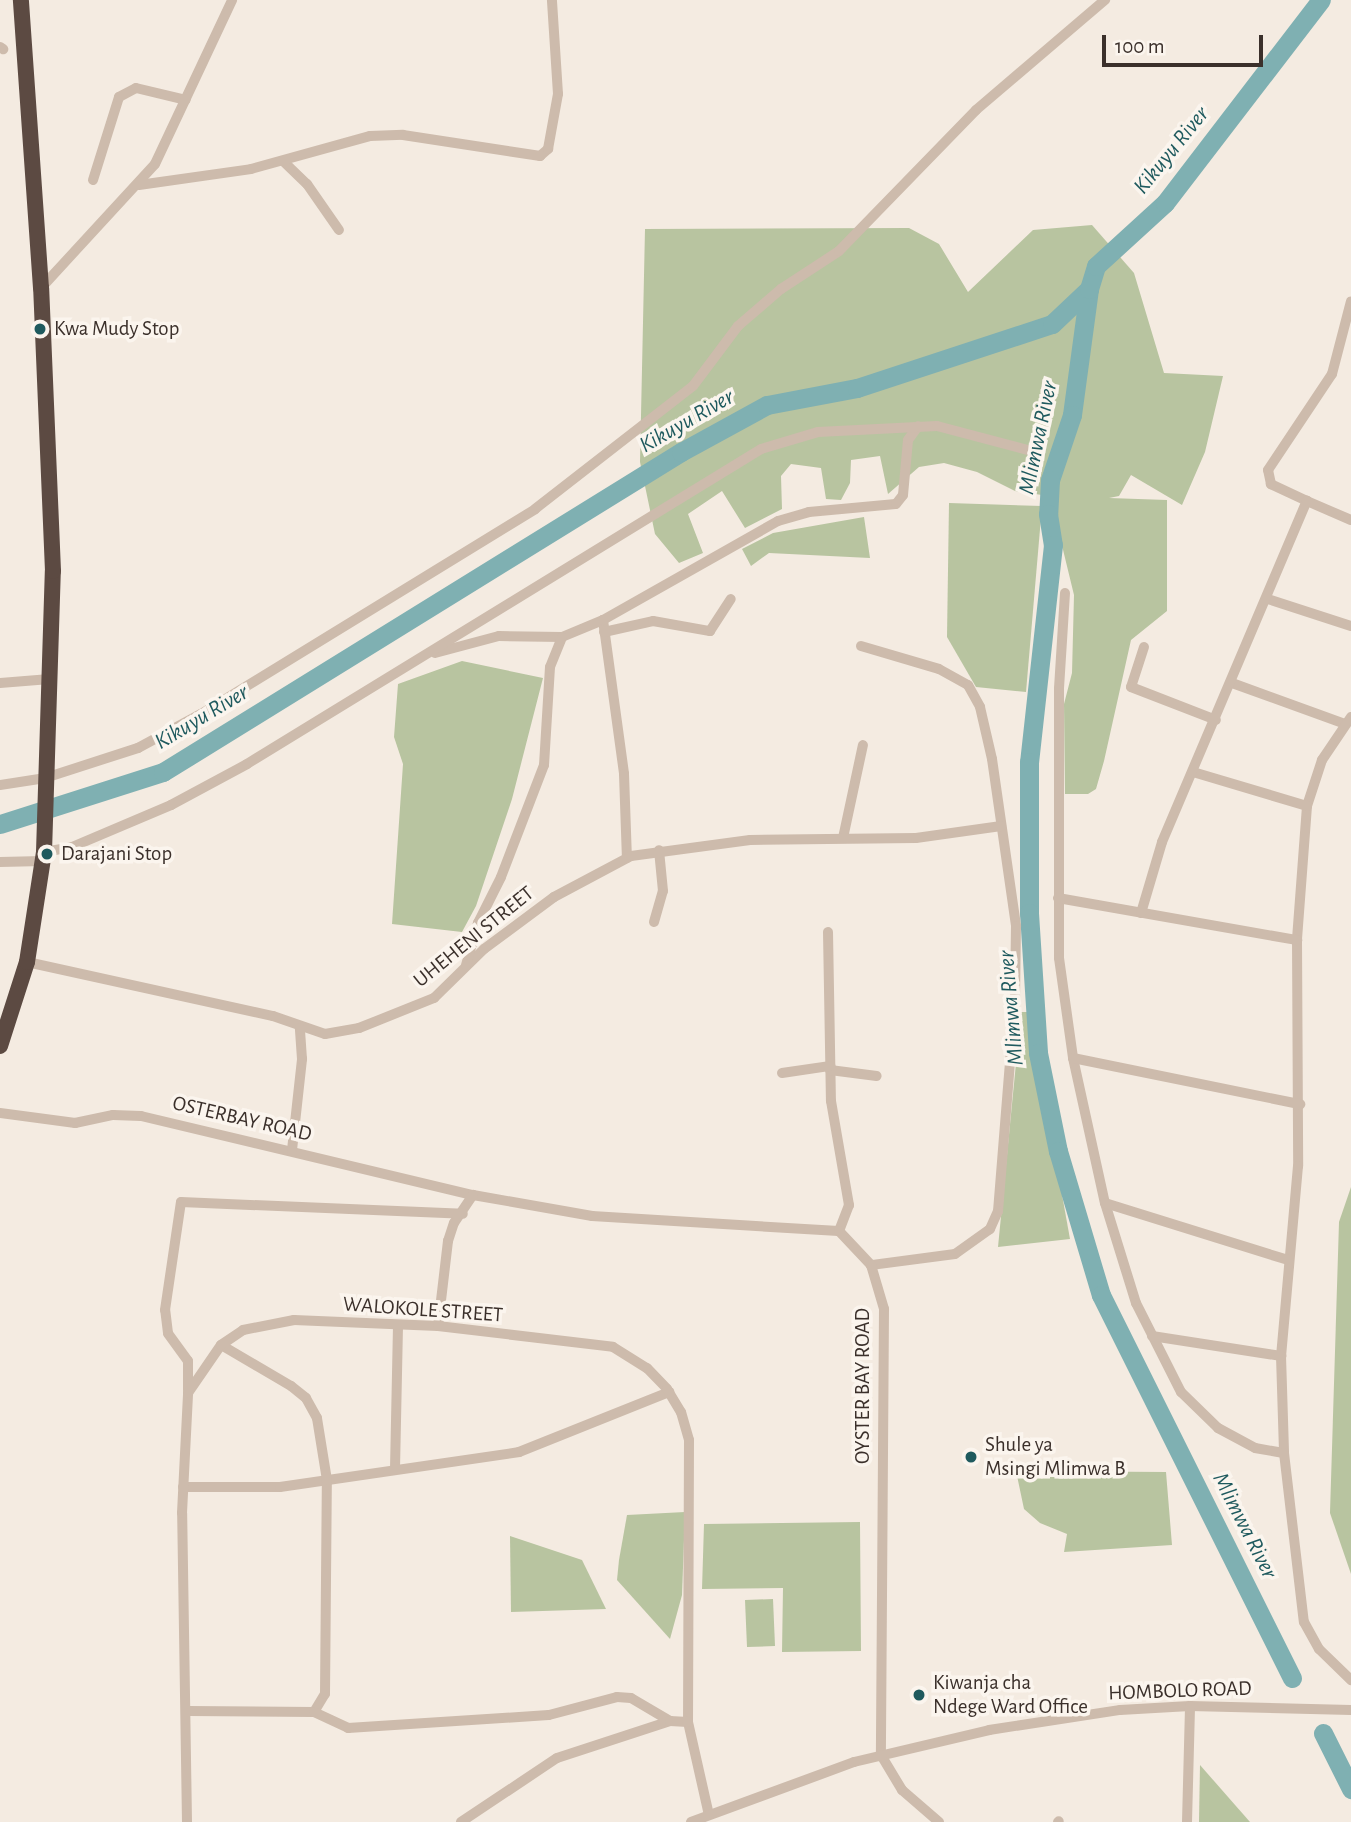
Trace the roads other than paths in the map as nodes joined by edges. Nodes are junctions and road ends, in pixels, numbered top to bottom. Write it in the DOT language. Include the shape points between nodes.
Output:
graph roads {
  1 [pos="21,0"];
  2 [pos="232,0"];
  3 [pos="552,0"];
  4 [pos="1105,0"];
  5 [pos="186,100"];
  6 [pos="284,162"];
  7 [pos="93,180"];
  8 [pos="139,185"];
  9 [pos="339,230"];
  10 [pos="41,288"];
  11 [pos="1351,301"];
  12 [pos="918,426"];
  13 [pos="1039,453"];
  14 [pos="1307,502"];
  15 [pos="1351,519"];
  16 [pos="1065,593"];
  17 [pos="731,599"];
  18 [pos="1268,599"];
  19 [pos="603,620"];
  20 [pos="1351,626"];
  21 [pos="604,632"];
  22 [pos="562,637"];
  23 [pos="861,646"];
  24 [pos="1144,647"];
  25 [pos="424,656"];
  26 [pos="50,679"];
  27 [pos="0,683"];
  28 [pos="1232,683"];
  29 [pos="1216,720"];
  30 [pos="1348,721"];
  31 [pos="863,746"];
  32 [pos="1193,772"];
  33 [pos="45,782"];
  34 [pos="0,785"];
  35 [pos="1307,806"];
  36 [pos="1001,826"];
  37 [pos="843,838"];
  38 [pos="659,850"];
  39 [pos="43,853"];
  40 [pos="627,858"];
  41 [pos="0,862"];
  42 [pos="1058,898"];
  43 [pos="1141,913"];
  44 [pos="654,922"];
  45 [pos="828,932"];
  46 [pos="1297,940"];
  47 [pos="27,962"];
  48 [pos="466,966"];
  49 [pos="300,1028"];
  50 [pos="0,1046"];
  51 [pos="1073,1058"];
  52 [pos="830,1068"];
  53 [pos="782,1073"];
  54 [pos="877,1076"];
  55 [pos="1300,1104"];
  56 [pos="0,1113"];
  57 [pos="292,1150"];
  58 [pos="473,1195"];
  59 [pos="1105,1203"];
  60 [pos="463,1214"];
  61 [pos="839,1231"];
  62 [pos="1288,1260"];
  63 [pos="871,1265"];
  64 [pos="398,1326"];
  65 [pos="438,1326"];
  66 [pos="1152,1336"];
  67 [pos="221,1345"];
  68 [pos="1281,1356"];
  69 [pos="669,1392"];
  70 [pos="187,1393"];
  71 [pos="1283,1453"];
  72 [pos="395,1469"];
  73 [pos="327,1480"];
  74 [pos="183,1487"];
  75 [pos="1351,1680"];
  76 [pos="1190,1706"];
  77 [pos="1351,1710"];
  78 [pos="188,1711"];
  79 [pos="314,1712"];
  80 [pos="670,1721"];
  81 [pos="688,1722"];
  82 [pos="881,1755"];
  83 [pos="712,1817"];
  84 [pos="187,1822"];
  85 [pos="461,1822"];
  86 [pos="691,1822"];
  87 [pos="939,1822"];
  88 [pos="1187,1822"];
  1 -- 10 [label="highway"];
  2 -- 5 [label="street"];
  3 -- 6 [label="street" via="558,94 548,149 540,156 383,135"];
  4 -- 33 [label="street" via="976,110 839,251 781,289 738,326 693,386 536,509 201,715 138,748"];
  5 -- 7 [label="street" via="136,88 119,97"];
  5 -- 8 [label="street" via="155,164"];
  6 -- 8 [label="street"];
  6 -- 9 [label="street" via="324,205"];
  8 -- 10 [label="street"];
  10 -- 26 [label="highway" via="52,519"];
  11 -- 14 [label="street" via="1332,374 1268,470 1270,484"];
  12 -- 13 [label="street" via="957,431"];
  12 -- 19 [label="street" via="908,440 903,495 896,504 809,512 778,522"];
  12 -- 25 [label="street" via="818,432 761,449"];
  14 -- 15 [label="street"];
  14 -- 18 [label="street"];
  16 -- 42 [label="street" via="1059,689"];
  17 -- 21 [label="street" via="710,631 653,621"];
  18 -- 20 [label="street"];
  18 -- 28 [label="street"];
  19 -- 21 [label="street"];
  19 -- 22 [label="street"];
  21 -- 40 [label="street" via="624,774"];
  22 -- 25 [label="street" via="499,636"];
  22 -- 48 [label="street" via="550,667 544,765 478,923"];
  23 -- 36 [label="street" via="939,668 968,685 980,707"];
  24 -- 29 [label="street" via="1131,687"];
  25 -- 39 [label="street" via="172,805 72,847"];
  26 -- 27 [label="street"];
  26 -- 33 [label="highway"];
  28 -- 29 [label="street"];
  28 -- 30 [label="street"];
  29 -- 32 [label="street"];
  30 -- 35 [label="street" via="1322,760"];
  31 -- 37 [label="street"];
  32 -- 35 [label="street"];
  32 -- 43 [label="street" via="1162,842"];
  33 -- 34 [label="street"];
  33 -- 39 [label="highway"];
  35 -- 46 [label="street"];
  36 -- 37 [label="street, UHEHENI STREET"];
  36 -- 63 [label="street" via="1014,913 1015,987 998,1211 990,1229 955,1254"];
  37 -- 38 [label="street, UHEHENI STREET" via="750,840"];
  38 -- 40 [label="street, UHEHENI STREET"];
  38 -- 44 [label="street" via="663,891"];
  39 -- 41 [label="street"];
  39 -- 47 [label="highway"];
  40 -- 48 [label="street, UHEHENI STREET" via="554,897"];
  42 -- 43 [label="street"];
  42 -- 51 [label="street" via="1059,958"];
  43 -- 46 [label="street"];
  45 -- 52 [label="street"];
  46 -- 55 [label="street"];
  47 -- 49 [label="street, UHEHENI STREET" via="273,1016"];
  47 -- 50 [label="highway"];
  48 -- 49 [label="street, UHEHENI STREET" via="452,985 410,1010 325,1034"];
  49 -- 57 [label="street" via="302,1059"];
  51 -- 55 [label="street"];
  51 -- 59 [label="street"];
  52 -- 53 [label="street"];
  52 -- 54 [label="street"];
  52 -- 61 [label="street" via="831,1101 849,1205"];
  55 -- 62 [label="street"];
  56 -- 57 [label="street, OSTERBAY ROAD" via="75,1123 113,1115 141,1116"];
  57 -- 58 [label="street, OSTERBAY ROAD"];
  58 -- 60 [label="street"];
  58 -- 61 [label="street" via="592,1216"];
  59 -- 62 [label="street"];
  59 -- 66 [label="street" via="1136,1303"];
  60 -- 65 [label="street" via="449,1241"];
  60 -- 70 [label="street" via="181,1202 165,1310 168,1333 187,1361"];
  61 -- 63 [label="street, OYSTER BAY ROAD"];
  62 -- 68 [label="street"];
  63 -- 82 [label="street, OYSTER BAY ROAD" via="884,1309"];
  64 -- 65 [label="street, WALOKOLE STREET"];
  64 -- 67 [label="street, WALOKOLE STREET" via="294,1320 243,1330"];
  64 -- 72 [label="street"];
  65 -- 69 [label="street, WALOKOLE STREET" via="612,1347 647,1368"];
  66 -- 68 [label="street"];
  66 -- 71 [label="street" via="1181,1392 1199,1413 1255,1448"];
  67 -- 70 [label="street, WALOKOLE STREET"];
  67 -- 73 [label="street" via="306,1398 319,1426"];
  68 -- 71 [label="street"];
  69 -- 72 [label="street" via="519,1452"];
  69 -- 81 [label="street, WALOKOLE STREET" via="681,1412 692,1474"];
  70 -- 74 [label="street"];
  71 -- 75 [label="street" via="1304,1622 1319,1649"];
  72 -- 73 [label="street"];
  73 -- 74 [label="street" via="254,1489"];
  73 -- 79 [label="street" via="328,1665 325,1694"];
  74 -- 78 [label="street"];
  76 -- 77 [label="street, HOMBOLO ROAD"];
  76 -- 82 [label="street, HOMBOLO ROAD" via="1120,1710 1015,1726"];
  76 -- 88 [label="street"];
  78 -- 79 [label="street"];
  78 -- 84 [label="street"];
  79 -- 80 [label="street" via="348,1728 548,1715 618,1697 631,1698"];
  80 -- 81 [label="street"];
  80 -- 85 [label="street" via="557,1758"];
  81 -- 83 [label="street, WALOKOLE STREET"];
  82 -- 83 [label="street, HOMBOLO ROAD"];
  82 -- 87 [label="street" via="902,1790"];
  83 -- 86 [label="street, HOMBOLO ROAD"];
}
